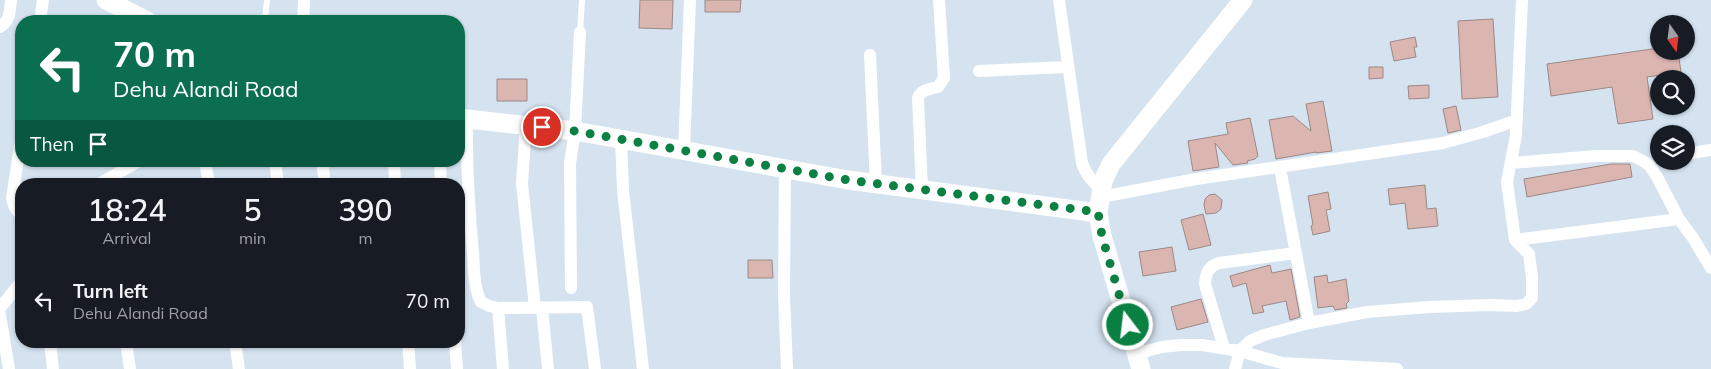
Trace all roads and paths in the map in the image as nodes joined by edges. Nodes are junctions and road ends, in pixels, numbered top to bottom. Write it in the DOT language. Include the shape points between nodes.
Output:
graph roads {
  1 [pos="11,0"];
  2 [pos="43,0"];
  3 [pos="106,0"];
  4 [pos="267,0"];
  5 [pos="304,0"];
  6 [pos="582,0"];
  7 [pos="690,0"];
  8 [pos="939,0"];
  9 [pos="1059,0"];
  10 [pos="1243,0"];
  11 [pos="1522,0"];
  12 [pos="41,15"];
  13 [pos="135,15"];
  14 [pos="265,15"];
  15 [pos="303,15"];
  16 [pos="0,27"];
  17 [pos="580,32"];
  18 [pos="870,55"];
  19 [pos="1068,67"];
  20 [pos="979,71"];
  21 [pos="465,118"];
  22 [pos="1517,120"];
  23 [pos="526,125"];
  24 [pos="575,131"];
  25 [pos="621,139"];
  26 [pos="465,148"];
  27 [pos="684,150"];
  28 [pos="1711,150"];
  29 [pos="1695,153"];
  30 [pos="1650,160"];
  31 [pos="1642,161"];
  32 [pos="1511,163"];
  33 [pos="129,167"];
  34 [pos="785,168"];
  35 [pos="1280,168"];
  36 [pos="110,178"];
  37 [pos="15,179"];
  38 [pos="876,184"];
  39 [pos="922,190"];
  40 [pos="1100,200"];
  41 [pos="15,209"];
  42 [pos="1679,220"];
  43 [pos="1515,240"];
  44 [pos="1296,253"];
  45 [pos="1711,268"];
  46 [pos="571,288"];
  47 [pos="15,289"];
  48 [pos="0,308"];
  49 [pos="498,308"];
  50 [pos="539,308"];
  51 [pos="0,315"];
  52 [pos="1309,323"];
  53 [pos="51,348"];
  54 [pos="127,348"];
  55 [pos="236,348"];
  56 [pos="408,348"];
  57 [pos="456,348"];
  58 [pos="1224,348"];
  59 [pos="1240,351"];
  60 [pos="1138,361"];
  61 [pos="1284,366"];
  62 [pos="9,369"];
  63 [pos="53,369"];
  64 [pos="130,369"];
  65 [pos="239,369"];
  66 [pos="410,369"];
  67 [pos="457,369"];
  68 [pos="503,369"];
  69 [pos="548,369"];
  70 [pos="595,369"];
  71 [pos="643,369"];
  72 [pos="788,369"];
  73 [pos="1235,369"];
  74 [pos="1397,369"];
  1 -- 16 [label="street" via="9,17"];
  2 -- 12 [label="street"];
  3 -- 13 [label="main road"];
  4 -- 14 [label="lane"];
  5 -- 15 [label="street"];
  6 -- 17 [label="lane"];
  7 -- 27 [label="street"];
  8 -- 39 [label="street" via="944,78 938,87 920,93 918,98"];
  9 -- 19 [label="street"];
  10 -- 40 [label="main road" via="1111,164 1103,181"];
  11 -- 22 [label="street"];
  17 -- 24 [label="street"];
  18 -- 38 [label="street"];
  19 -- 20 [label="street"];
  19 -- 40 [label="street" via="1082,163"];
  21 -- 23 [label="main road"];
  22 -- 32 [label="street"];
  22 -- 35 [label="street" via="1443,143"];
  23 -- 24 [label="main road"];
  23 -- 50 [label="street" via="522,183"];
  24 -- 25 [label="main road"];
  24 -- 46 [label="street" via="570,163"];
  25 -- 27 [label="main road"];
  25 -- 71 [label="street" via="623,190"];
  26 -- 49 [label="street" via="476,287 481,302"];
  27 -- 34 [label="main road"];
  28 -- 29 [label="street"];
  30 -- 31 [label="street"];
  31 -- 32 [label="street" via="1633,156 1596,156"];
  31 -- 42 [label="street" via="1657,177"];
  32 -- 43 [label="street" via="1507,182"];
  33 -- 36 [label="street"];
  34 -- 38 [label="main road"];
  34 -- 72 [label="street" via="784,285"];
  35 -- 40 [label="street" via="1187,181"];
  35 -- 44 [label="street"];
  37 -- 41 [label="street" via="12,198"];
  38 -- 39 [label="main road"];
  39 -- 40 [label="main road"];
  40 -- 60 [label="main road" via="1102,236"];
  42 -- 43 [label="street"];
  42 -- 45 [label="street"];
  43 -- 52 [label="street" via="1529,254 1532,298 1526,304 1367,312"];
  44 -- 52 [label="street"];
  44 -- 58 [label="street" via="1219,262 1210,267 1206,284"];
  47 -- 48 [label="street"];
  49 -- 50 [label="street"];
  49 -- 68 [label="street"];
  50 -- 69 [label="street"];
  50 -- 70 [label="street" via="587,307"];
  51 -- 62 [label="street"];
  52 -- 59 [label="street" via="1257,338"];
  53 -- 63 [label="street"];
  54 -- 64 [label="street"];
  55 -- 65 [label="street"];
  56 -- 66 [label="street"];
  57 -- 67 [label="street"];
  58 -- 59 [label="street"];
  58 -- 60 [label="street" via="1202,345 1162,347"];
  59 -- 61 [label="street"];
  59 -- 73 [label="street"];
  61 -- 74 [label="street"];
}
